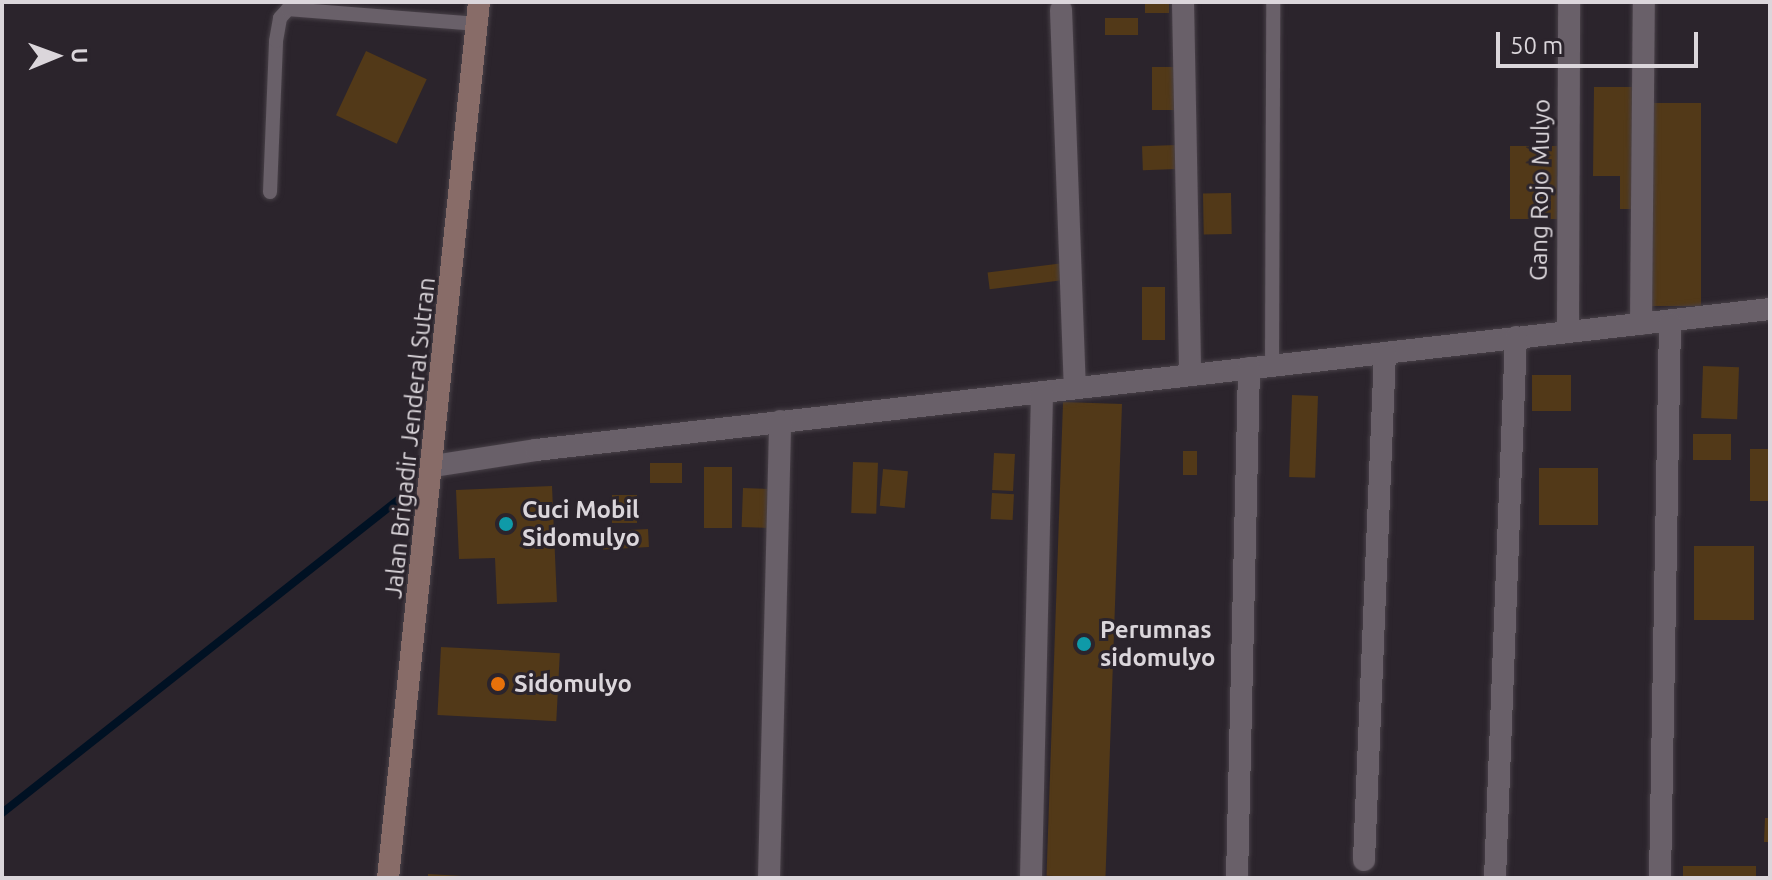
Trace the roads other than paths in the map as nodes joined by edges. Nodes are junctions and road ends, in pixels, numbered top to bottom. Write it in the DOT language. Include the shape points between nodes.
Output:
graph roads {
  1 [pos="1183,2"];
  2 [pos="1273,2"];
  3 [pos="1569,2"];
  4 [pos="1644,2"];
  5 [pos="400,9"];
  6 [pos="1061,10"];
  7 [pos="478,13"];
  8 [pos="270,192"];
  9 [pos="1770,309"];
  10 [pos="1640,318"];
  11 [pos="1670,323"];
  12 [pos="1567,326"];
  13 [pos="1516,337"];
  14 [pos="1385,353"];
  15 [pos="1272,359"];
  16 [pos="1249,368"];
  17 [pos="1190,374"];
  18 [pos="1075,381"];
  19 [pos="1042,392"];
  20 [pos="780,421"];
  21 [pos="434,466"];
  22 [pos="1364,860"];
  23 [pos="388,878"];
  24 [pos="769,878"];
  25 [pos="1031,878"];
  26 [pos="1237,878"];
  27 [pos="1495,878"];
  28 [pos="1660,878"];
  1 -- 17 [label="street"];
  2 -- 15 [label="lane"];
  3 -- 12 [label="street, Gang Rojo Mulyo"];
  4 -- 10 [label="street"];
  5 -- 7 [label="lane"];
  5 -- 8 [label="lane" via="304,7 288,9 280,18"];
  6 -- 18 [label="street"];
  7 -- 21 [label="main road, Jalan Brigadir Jenderal Sutran"];
  9 -- 11 [label="street"];
  10 -- 11 [label="street"];
  10 -- 12 [label="street"];
  11 -- 28 [label="street"];
  12 -- 13 [label="street"];
  13 -- 14 [label="street"];
  13 -- 27 [label="street"];
  14 -- 15 [label="street"];
  14 -- 22 [label="street"];
  15 -- 16 [label="street"];
  16 -- 17 [label="street"];
  16 -- 26 [label="street"];
  17 -- 18 [label="street"];
  18 -- 19 [label="street"];
  19 -- 20 [label="street"];
  19 -- 25 [label="street"];
  20 -- 21 [label="street"];
  20 -- 24 [label="street"];
  21 -- 23 [label="main road, Jalan Brigadir Jenderal Sutran"];
}
